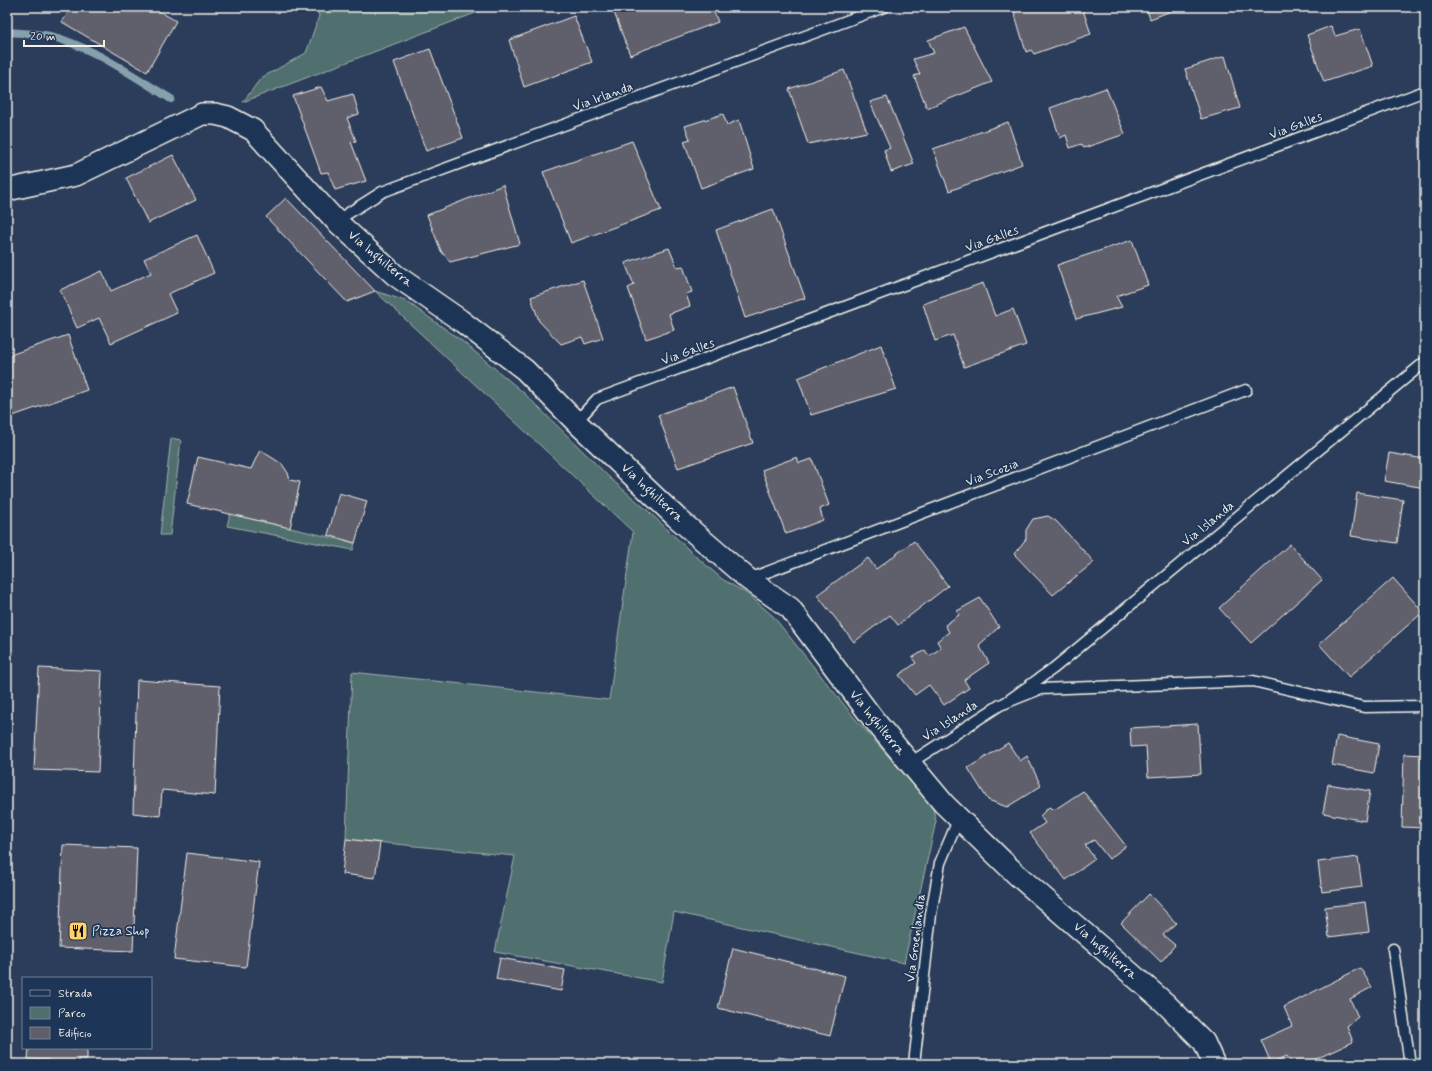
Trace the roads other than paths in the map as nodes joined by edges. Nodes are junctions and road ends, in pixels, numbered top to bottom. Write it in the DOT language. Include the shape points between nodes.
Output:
graph roads {
  1 [pos="884,7"];
  2 [pos="1425,91"];
  3 [pos="7,190"];
  4 [pos="336,221"];
  5 [pos="1425,362"];
  6 [pos="1246,390"];
  7 [pos="576,422"];
  8 [pos="748,579"];
  9 [pos="1005,703"];
  10 [pos="1425,706"];
  11 [pos="910,763"];
  12 [pos="959,818"];
  13 [pos="1393,949"];
  14 [pos="914,1064"];
  15 [pos="1214,1064"];
  16 [pos="1410,1064"];
  1 -- 4 [label="lane, Via Irlanda" via="382,192"];
  2 -- 7 [label="lane, Via Galles" via="597,399"];
  3 -- 4 [label="street, Via Inghilterra" via="76,175 194,117 215,114 228,117 254,130"];
  4 -- 7 [label="street, Via Inghilterra" via="395,275 460,320 525,370"];
  5 -- 9 [label="lane, Via Islanda" via="1054,668"];
  6 -- 8 [label="lane, Via Scozia"];
  7 -- 8 [label="street, Via Inghilterra" via="676,517"];
  8 -- 11 [label="street, Via Inghilterra" via="790,608 847,686"];
  9 -- 10 [label="lane, Via Islanda" via="1040,689 1253,681 1364,707"];
  9 -- 11 [label="lane, Via Islanda"];
  11 -- 12 [label="street, Via Inghilterra"];
  12 -- 14 [label="lane, Via Groenlandia" via="940,863 931,914"];
  12 -- 15 [label="street, Via Inghilterra" via="1016,874 1165,1003 1204,1042"];
  13 -- 16 [label="lane"];
}
